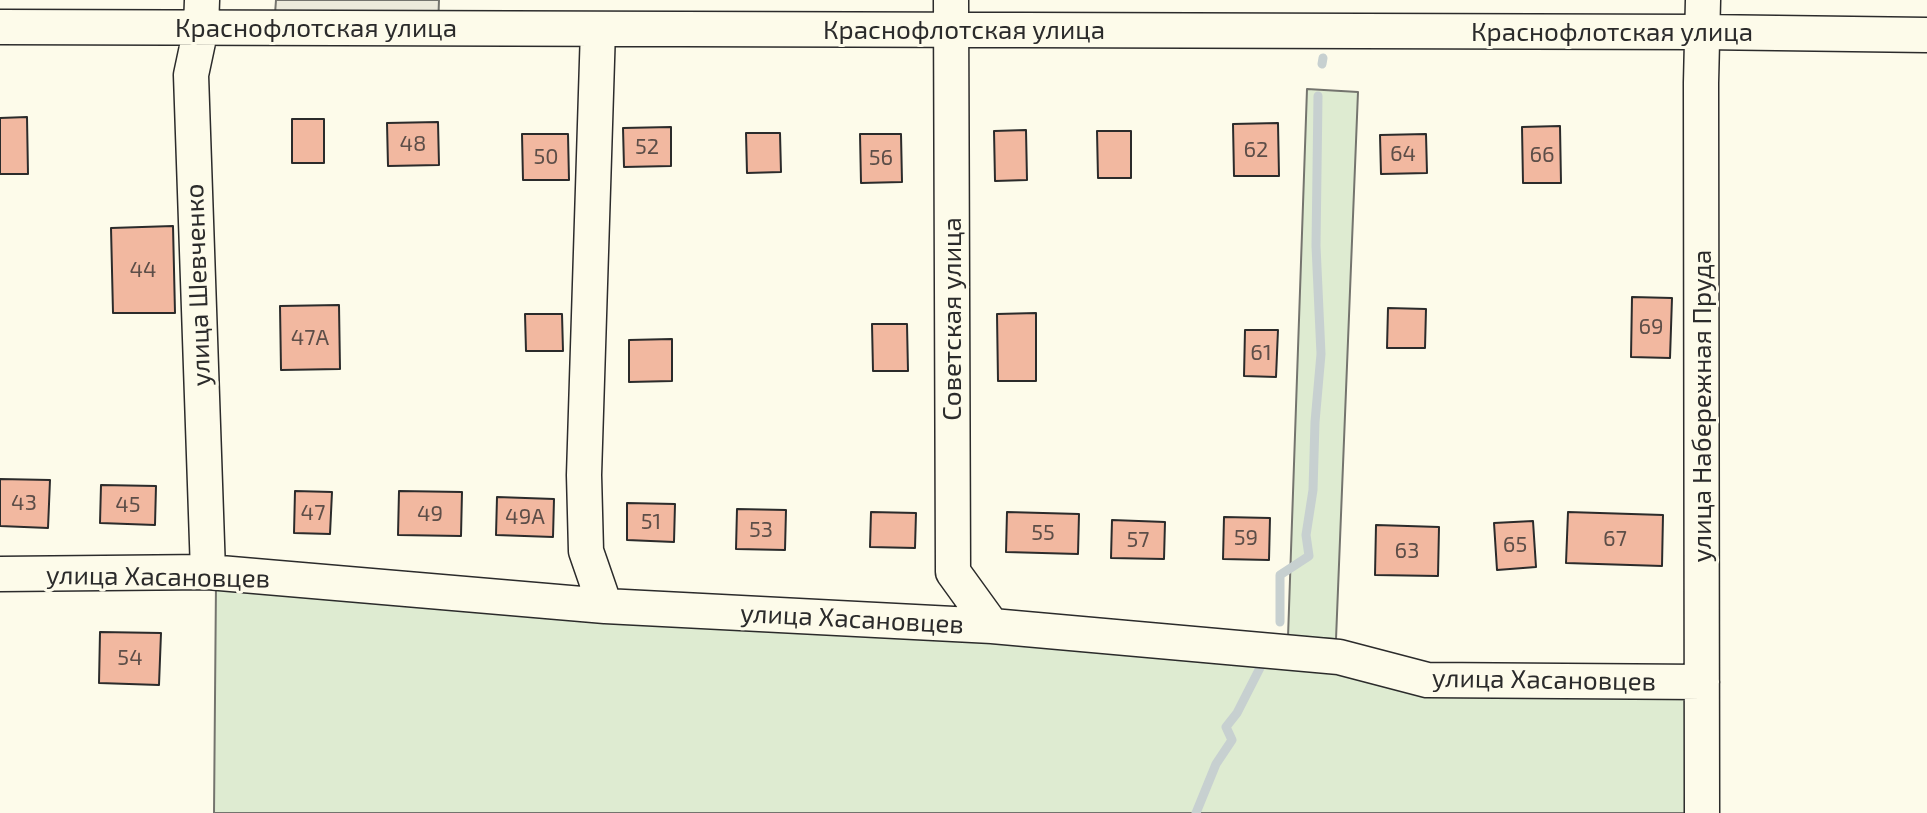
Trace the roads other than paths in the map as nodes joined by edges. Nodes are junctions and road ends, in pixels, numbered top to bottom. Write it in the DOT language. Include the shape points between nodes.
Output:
graph roads {
  1 [pos="202,14"];
  2 [pos="951,15"];
  3 [pos="1703,16"];
  4 [pos="0,27"];
  5 [pos="598,29"];
  6 [pos="1927,35"];
  7 [pos="208,572"];
  8 [pos="0,574"];
  9 [pos="605,606"];
  10 [pos="992,626"];
  11 [pos="1702,682"];
  12 [pos="1702,813"];
  1 -- 4 [label="street, Краснофлотская улица"];
  1 -- 5 [label="street, Краснофлотская улица"];
  1 -- 7 [label="street, улица Шевченко" via="191,75"];
  2 -- 3 [label="street, Краснофлотская улица"];
  2 -- 5 [label="street, Краснофлотская улица"];
  2 -- 10 [label="street, Советская улица" via="953,572"];
  3 -- 6 [label="street, Краснофлотская улица"];
  3 -- 11 [label="street, улица Набережная Пруда"];
  5 -- 9 [label="street" via="584,475 586,551"];
  7 -- 8 [label="street, улица Хасановцев"];
  7 -- 9 [label="street, улица Хасановцев"];
  9 -- 10 [label="street, улица Хасановцев"];
  10 -- 11 [label="street, улица Хасановцев" via="1339,657 1427,680"];
  11 -- 12 [label="street, улица Набережная Пруда"];
}
